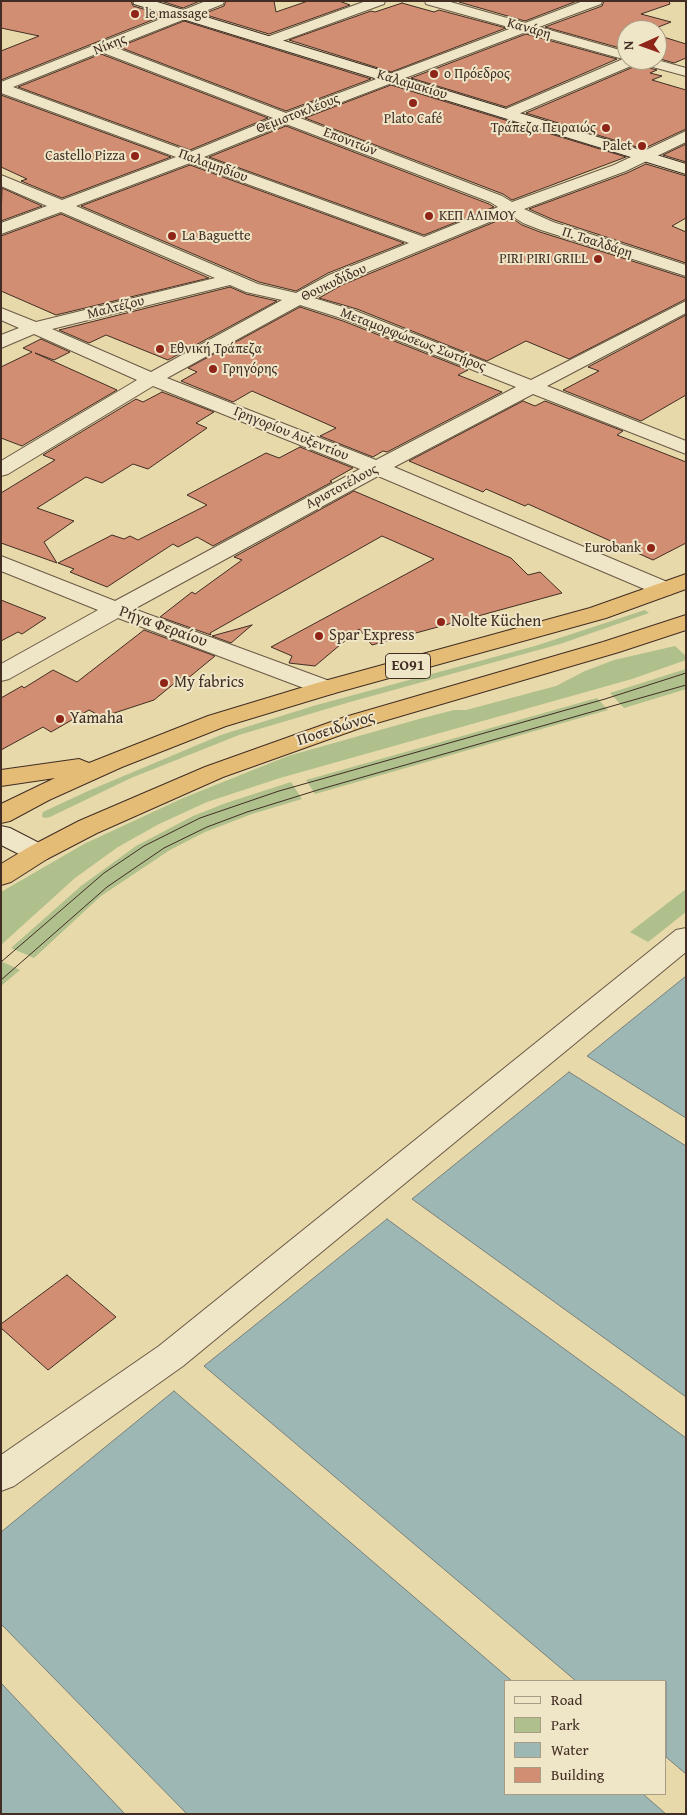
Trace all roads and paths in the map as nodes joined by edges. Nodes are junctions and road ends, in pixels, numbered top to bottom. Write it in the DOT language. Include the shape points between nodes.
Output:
graph roads {
  1 [pos="139,1"];
  2 [pos="218,1"];
  3 [pos="379,1"];
  4 [pos="431,1"];
  5 [pos="596,1"];
  6 [pos="183,15"];
  7 [pos="526,28"];
  8 [pos="269,41"];
  9 [pos="103,48"];
  10 [pos="617,53"];
  11 [pos="617,67"];
  12 [pos="667,67"];
  13 [pos="686,72"];
  14 [pos="393,79"];
  15 [pos="1,88"];
  16 [pos="506,114"];
  17 [pos="287,118"];
  18 [pos="686,136"];
  19 [pos="644,156"];
  20 [pos="188,158"];
  21 [pos="686,169"];
  22 [pos="1,180"];
  23 [pos="62,205"];
  24 [pos="510,208"];
  25 [pos="1,228"];
  26 [pos="425,244"];
  27 [pos="686,271"];
  28 [pos="234,279"];
  29 [pos="299,299"];
  30 [pos="686,306"];
  31 [pos="1,313"];
  32 [pos="36,327"];
  33 [pos="1,342"];
  34 [pos="152,379"];
  35 [pos="532,387"];
  36 [pos="686,448"];
  37 [pos="377,468"];
  38 [pos="1,470"];
  39 [pos="1,564"];
  40 [pos="675,585"];
  41 [pos="117,610"];
  42 [pos="686,622"];
  43 [pos="1,674"];
  44 [pos="326,688"];
  45 [pos="113,762"];
  46 [pos="1,778"];
  47 [pos="1,815"];
  48 [pos="1,834"];
  49 [pos="38,853"];
  50 [pos="2,874"];
  51 [pos="686,937"];
  52 [pos="1,1475"];
  1 -- 6 [label="street, Καλαμακίου"];
  2 -- 6 [label="street, Νίκης"];
  3 -- 8 [label="street"];
  4 -- 7 [label="street, Κανάρη"];
  5 -- 7 [label="street, Θεμιστοκλέους"];
  6 -- 8 [label="street, Καλαμακίου"];
  6 -- 9 [label="street, Νίκης"];
  7 -- 10 [label="street, Κανάρη"];
  7 -- 14 [label="street, Θεμιστοκλέους"];
  8 -- 14 [label="street, Καλαμακίου"];
  9 -- 15 [label="street, Νίκης"];
  9 -- 17 [label="street, Επονιτών"];
  11 -- 16 [label="street"];
  12 -- 13 [label="street"];
  14 -- 16 [label="street, Καλαμακίου"];
  14 -- 17 [label="street, Θεμιστοκλέους"];
  15 -- 20 [label="street, Παλαμηδίου"];
  16 -- 19 [label="street, Καλαμακίου"];
  17 -- 20 [label="street, Θεμιστοκλέους"];
  17 -- 24 [label="street, Επονιτών" via="496,199"];
  18 -- 19 [label="street, Θουκυδίδου"];
  19 -- 21 [label="street, Καλαμακίου"];
  19 -- 24 [label="street, Θουκυδίδου" via="620,168"];
  20 -- 23 [label="street, Θεμιστοκλέους"];
  20 -- 26 [label="street, Παλαμηδίου"];
  22 -- 23 [label="street, Μεταμορφώσεως Σωτήρος"];
  23 -- 25 [label="street, Θεμιστοκλέους"];
  23 -- 28 [label="street, Μεταμορφώσεως Σωτήρος"];
  24 -- 26 [label="street, Θουκυδίδου"];
  24 -- 27 [label="street, Π. Τσαλδάρη" via="547,226"];
  26 -- 29 [label="street, Θουκυδίδου" via="336,279"];
  28 -- 29 [label="street, Μεταμορφώσεως Σωτήρος" via="263,291"];
  28 -- 32 [label="street, Μαλτέζου"];
  29 -- 34 [label="street, Θουκυδίδου"];
  29 -- 35 [label="street, Μεταμορφώσεως Σωτήρος" via="350,315"];
  30 -- 35 [label="street, Αριστοτέλους"];
  31 -- 32 [label="street, Γρηγορίου Αυξεντίου"];
  32 -- 33 [label="street, Μαλτέζου"];
  32 -- 34 [label="street, Γρηγορίου Αυξεντίου"];
  34 -- 37 [label="street, Γρηγορίου Αυξεντίου"];
  34 -- 38 [label="street, Θουκυδίδου"];
  35 -- 36 [label="street, Μεταμορφώσεως Σωτήρος"];
  35 -- 37 [label="street, Αριστοτέλους"];
  37 -- 40 [label="street, Γρηγορίου Αυξεντίου"];
  37 -- 41 [label="street, Αριστοτέλους"];
  39 -- 41 [label="street, Ρήγα Φεραίου"];
  40 -- 44 [label="highway, ΕΟ91" via="598,613"];
  41 -- 43 [label="street, Αριστοτέλους"];
  41 -- 44 [label="street, Ρήγα Φεραίου"];
  42 -- 49 [label="highway, Ποσειδώνος / ΕΟ91" via="280,747 152,798"];
  44 -- 45 [label="highway, ΕΟ91" via="217,720"];
  45 -- 46 [label="highway"];
  45 -- 47 [label="highway, ΕΟ91"];
  48 -- 49 [label="street"];
  49 -- 50 [label="highway, Ποσειδώνος / ΕΟ91"];
  51 -- 52 [label="street" via="171,1356"];
}
